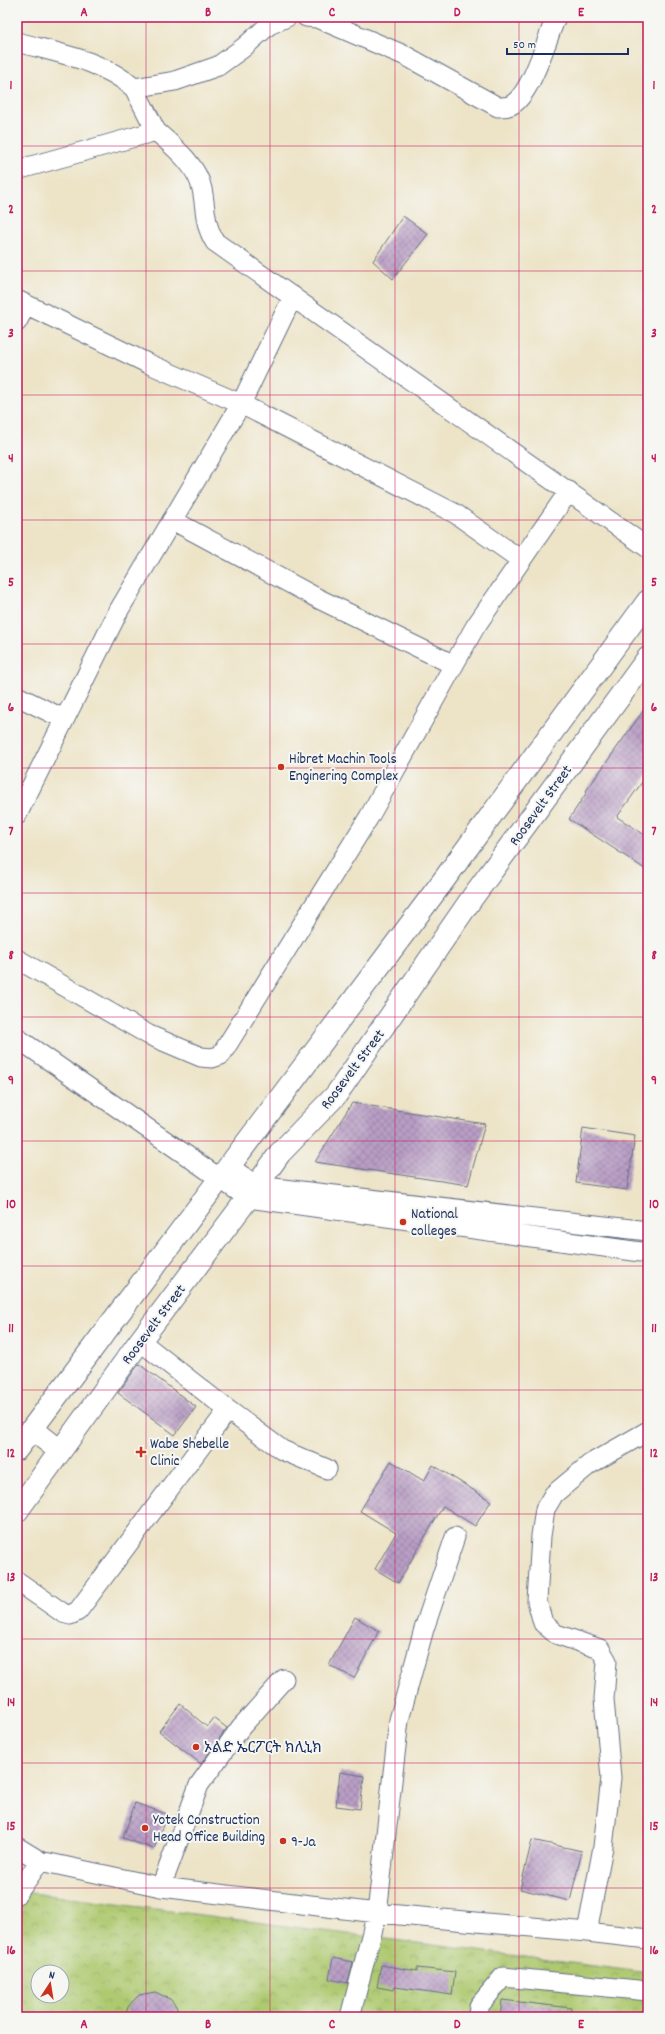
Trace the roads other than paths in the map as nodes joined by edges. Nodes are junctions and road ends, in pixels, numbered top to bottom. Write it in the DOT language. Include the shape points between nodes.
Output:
graph roads {
  1 [pos="287,17"];
  2 [pos="306,17"];
  3 [pos="556,17"];
  4 [pos="17,42"];
  5 [pos="134,88"];
  6 [pos="156,131"];
  7 [pos="17,170"];
  8 [pos="293,296"];
  9 [pos="21,302"];
  10 [pos="17,322"];
  11 [pos="241,404"];
  12 [pos="568,491"];
  13 [pos="172,520"];
  14 [pos="648,548"];
  15 [pos="521,560"];
  16 [pos="648,601"];
  17 [pos="648,658"];
  18 [pos="454,665"];
  19 [pos="17,696"];
  20 [pos="64,719"];
  21 [pos="17,814"];
  22 [pos="17,959"];
  23 [pos="17,1038"];
  24 [pos="224,1172"];
  25 [pos="253,1192"];
  26 [pos="648,1231"];
  27 [pos="648,1253"];
  28 [pos="140,1341"];
  29 [pos="228,1410"];
  30 [pos="32,1429"];
  31 [pos="648,1431"];
  32 [pos="17,1449"];
  33 [pos="60,1451"];
  34 [pos="327,1469"];
  35 [pos="17,1510"];
  36 [pos="455,1537"];
  37 [pos="17,1581"];
  38 [pos="284,1679"];
  39 [pos="17,1847"];
  40 [pos="40,1861"];
  41 [pos="161,1887"];
  42 [pos="17,1894"];
  43 [pos="377,1913"];
  44 [pos="587,1932"];
  45 [pos="648,1939"];
  46 [pos="648,1991"];
  47 [pos="350,2017"];
  48 [pos="478,2017"];
  1 -- 5 [label="street" via="269,25 218,66 175,81"];
  2 -- 3 [label="street" via="317,18 406,56 498,107 508,107 520,98 529,85"];
  4 -- 5 [label="street" via="105,69"];
  5 -- 6 [label="street"];
  6 -- 7 [label="street"];
  6 -- 8 [label="street" via="179,153 197,176 202,188 206,224 215,242"];
  8 -- 11 [label="street"];
  8 -- 12 [label="street"];
  9 -- 10 [label="street"];
  9 -- 11 [label="street" via="147,363"];
  11 -- 13 [label="street"];
  11 -- 15 [label="street" via="456,514"];
  12 -- 14 [label="street"];
  12 -- 15 [label="street"];
  13 -- 18 [label="street" via="319,599"];
  13 -- 20 [label="street" via="119,610"];
  15 -- 18 [label="street" via="475,627"];
  16 -- 24 [label="main road" via="446,877"];
  17 -- 25 [label="main road, Roosevelt Street" via="482,886 336,1096 280,1153"];
  18 -- 22 [label="street" via="369,817 221,1055 212,1058 201,1057 149,1035"];
  19 -- 20 [label="street"];
  20 -- 21 [label="street"];
  23 -- 24 [label="street"];
  24 -- 25 [label="street"];
  24 -- 30 [label="main road"];
  25 -- 26 [label="street"];
  25 -- 27 [label="street"];
  25 -- 28 [label="main road, Roosevelt Street"];
  28 -- 29 [label="street"];
  28 -- 33 [label="main road, Roosevelt Street"];
  29 -- 34 [label="street" via="282,1450"];
  29 -- 37 [label="street" via="78,1611 70,1615 63,1614"];
  30 -- 32 [label="main road"];
  30 -- 33 [label="main road"];
  31 -- 44 [label="street" via="590,1464 554,1494 545,1508 540,1536 537,1601 543,1623 556,1634 600,1650 607,1661 604,1699 611,1778 603,1847"];
  33 -- 35 [label="main road, Roosevelt Street"];
  36 -- 43 [label="street" via="424,1629 399,1720"];
  38 -- 41 [label="street" via="241,1727 199,1785"];
  39 -- 40 [label="street"];
  40 -- 41 [label="street"];
  40 -- 42 [label="street"];
  41 -- 43 [label="street"];
  43 -- 44 [label="street"];
  43 -- 47 [label="street"];
  44 -- 45 [label="street"];
  46 -- 48 [label="street" via="503,1977 479,2006"];
}
